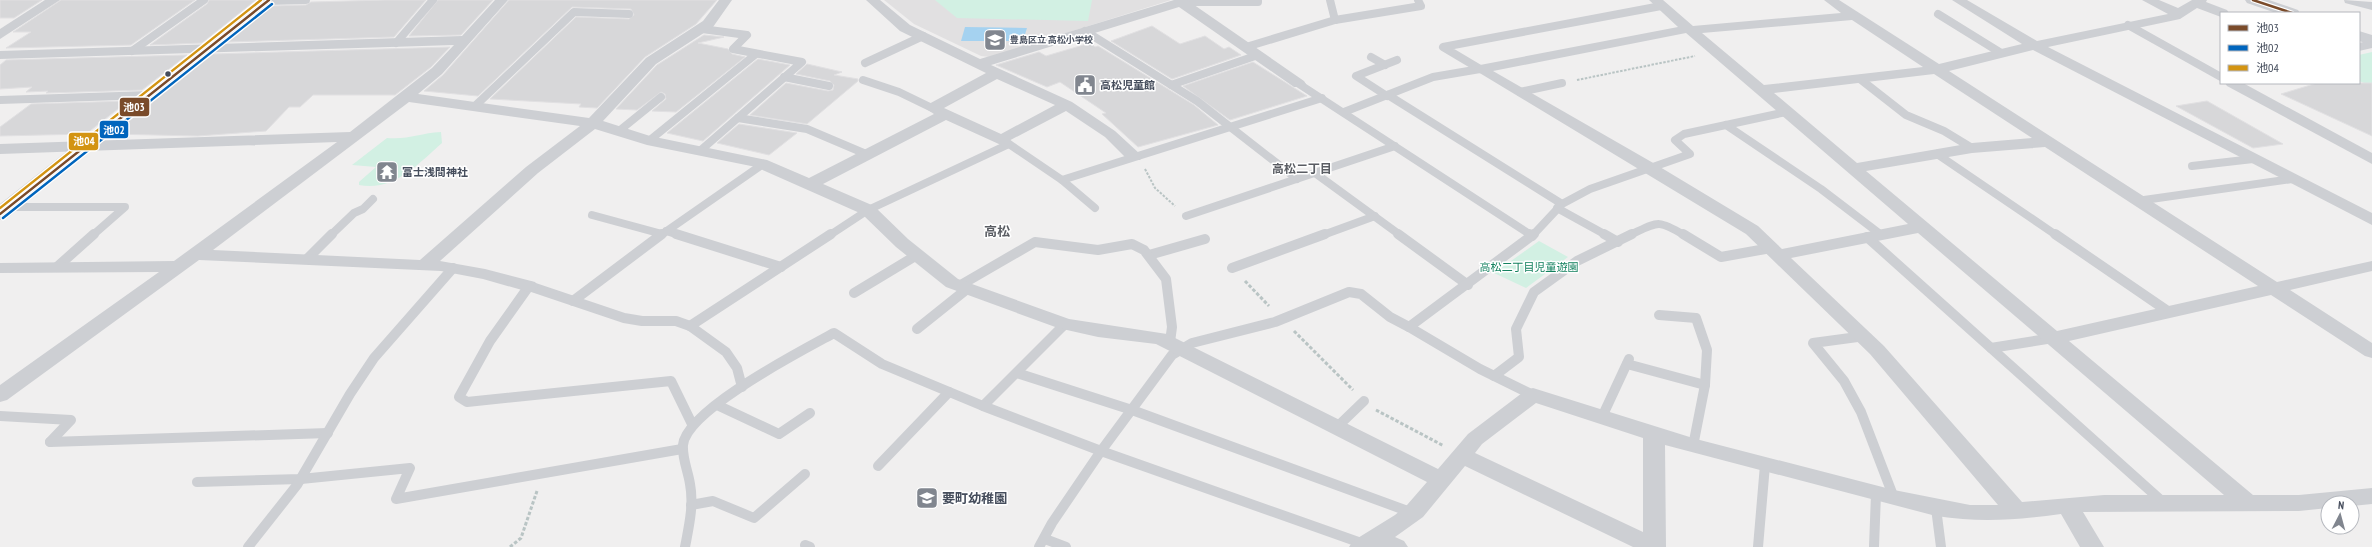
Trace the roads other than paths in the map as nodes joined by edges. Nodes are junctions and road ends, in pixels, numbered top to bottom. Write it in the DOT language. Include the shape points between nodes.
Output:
graph roads {
  1 [pos="54,0"];
  2 [pos="204,0"];
  3 [pos="306,0"];
  4 [pos="433,0"];
  5 [pos="502,0"];
  6 [pos="726,0"];
  7 [pos="872,0"];
  8 [pos="1258,0"];
  9 [pos="1330,0"];
  10 [pos="1418,0"];
  11 [pos="1830,0"];
  12 [pos="1958,0"];
  13 [pos="2148,0"];
  14 [pos="2253,0"];
  15 [pos="2350,0"];
  16 [pos="268,1"];
  17 [pos="1181,1"];
  18 [pos="2199,1"];
  19 [pos="1658,3"];
  20 [pos="2372,6"];
  21 [pos="2220,12"];
  22 [pos="2289,12"];
  23 [pos="629,14"];
  24 [pos="1938,14"];
  25 [pos="2180,14"];
  26 [pos="1854,16"];
  27 [pos="1335,20"];
  28 [pos="2128,25"];
  29 [pos="702,29"];
  30 [pos="1689,29"];
  31 [pos="1085,31"];
  32 [pos="0,35"];
  33 [pos="922,36"];
  34 [pos="2360,36"];
  35 [pos="466,40"];
  36 [pos="2372,40"];
  37 [pos="396,43"];
  38 [pos="2372,44"];
  39 [pos="2035,46"];
  40 [pos="2360,47"];
  41 [pos="208,49"];
  42 [pos="132,51"];
  43 [pos="1252,51"];
  44 [pos="2001,53"];
  45 [pos="756,54"];
  46 [pos="0,55"];
  47 [pos="1371,56"];
  48 [pos="1397,60"];
  49 [pos="865,63"];
  50 [pos="979,64"];
  51 [pos="1385,65"];
  52 [pos="1480,69"];
  53 [pos="1938,69"];
  54 [pos="997,73"];
  55 [pos="2220,76"];
  56 [pos="784,77"];
  57 [pos="1860,79"];
  58 [pos="863,80"];
  59 [pos="1562,83"];
  60 [pos="1299,84"];
  61 [pos="2234,84"];
  62 [pos="1171,85"];
  63 [pos="829,86"];
  64 [pos="1760,90"];
  65 [pos="1520,92"];
  66 [pos="149,95"];
  67 [pos="1387,95"];
  68 [pos="406,97"];
  69 [pos="661,97"];
  70 [pos="1322,98"];
  71 [pos="0,100"];
  72 [pos="1067,105"];
  73 [pos="475,106"];
  74 [pos="939,111"];
  75 [pos="1344,112"];
  76 [pos="1786,112"];
  77 [pos="738,118"];
  78 [pos="593,123"];
  79 [pos="1726,125"];
  80 [pos="1232,127"];
  81 [pos="619,131"];
  82 [pos="353,137"];
  83 [pos="650,140"];
  84 [pos="1005,142"];
  85 [pos="2046,142"];
  86 [pos="85,146"];
  87 [pos="1395,146"];
  88 [pos="1972,148"];
  89 [pos="0,149"];
  90 [pos="701,150"];
  91 [pos="866,154"];
  92 [pos="1937,154"];
  93 [pos="1134,157"];
  94 [pos="2253,158"];
  95 [pos="2372,159"];
  96 [pos="763,164"];
  97 [pos="2192,166"];
  98 [pos="1649,167"];
  99 [pos="1853,168"];
  100 [pos="1315,173"];
  101 [pos="1297,179"];
  102 [pos="2292,179"];
  103 [pos="1062,180"];
  104 [pos="809,185"];
  105 [pos="373,199"];
  106 [pos="2137,201"];
  107 [pos="1560,206"];
  108 [pos="1095,208"];
  109 [pos="868,210"];
  110 [pos="2,212"];
  111 [pos="592,215"];
  112 [pos="1186,216"];
  113 [pos="1375,216"];
  114 [pos="2372,220"];
  115 [pos="1922,227"];
  116 [pos="664,232"];
  117 [pos="1874,235"];
  118 [pos="1532,236"];
  119 [pos="1205,239"];
  120 [pos="1618,242"];
  121 [pos="1775,251"];
  122 [pos="194,254"];
  123 [pos="917,255"];
  124 [pos="1149,255"];
  125 [pos="307,260"];
  126 [pos="424,265"];
  127 [pos="178,266"];
  128 [pos="2372,266"];
  129 [pos="56,267"];
  130 [pos="780,267"];
  131 [pos="0,268"];
  132 [pos="453,268"];
  133 [pos="1232,268"];
  134 [pos="1468,285"];
  135 [pos="529,286"];
  136 [pos="963,287"];
  137 [pos="2272,288"];
  138 [pos="854,294"];
  139 [pos="572,300"];
  140 [pos="2169,312"];
  141 [pos="1659,315"];
  142 [pos="1065,324"];
  143 [pos="690,326"];
  144 [pos="1409,327"];
  145 [pos="917,329"];
  146 [pos="1864,336"];
  147 [pos="2053,338"];
  148 [pos="1176,345"];
  149 [pos="1991,348"];
  150 [pos="2372,352"];
  151 [pos="1017,372"];
  152 [pos="1494,376"];
  153 [pos="1706,385"];
  154 [pos="742,387"];
  155 [pos="949,392"];
  156 [pos="0,395"];
  157 [pos="1533,395"];
  158 [pos="1364,401"];
  159 [pos="717,405"];
  160 [pos="983,406"];
  161 [pos="1132,410"];
  162 [pos="810,413"];
  163 [pos="0,416"];
  164 [pos="1602,417"];
  165 [pos="692,424"];
  166 [pos="1337,427"];
  167 [pos="328,434"];
  168 [pos="1654,435"];
  169 [pos="1693,446"];
  170 [pos="682,449"];
  171 [pos="1100,451"];
  172 [pos="1461,455"];
  173 [pos="1766,465"];
  174 [pos="878,466"];
  175 [pos="805,474"];
  176 [pos="301,479"];
  177 [pos="1441,480"];
  178 [pos="197,482"];
  179 [pos="1885,496"];
  180 [pos="2372,496"];
  181 [pos="2164,503"];
  182 [pos="2248,503"];
  183 [pos="691,505"];
  184 [pos="2066,505"];
  185 [pos="1936,508"];
  186 [pos="2017,512"];
  187 [pos="1413,513"];
  188 [pos="1042,543"];
  189 [pos="1375,544"];
  190 [pos="248,547"];
  191 [pos="685,547"];
  192 [pos="1066,547"];
  193 [pos="1654,547"];
  194 [pos="1758,547"];
  195 [pos="1874,547"];
  196 [pos="1941,547"];
  197 [pos="2092,547"];
  1 -- 32 [label="street"];
  2 -- 42 [label="lane"];
  3 -- 16 [label="lane"];
  4 -- 37 [label="lane"];
  5 -- 35 [label="street"];
  6 -- 29 [label="street"];
  7 -- 33 [label="street" via="905,28"];
  8 -- 17 [label="lane"];
  9 -- 27 [label="lane"];
  10 -- 27 [label="lane" via="1421,6"];
  11 -- 26 [label="street"];
  12 -- 39 [label="street"];
  13 -- 25 [label="street"];
  14 -- 22 [label="street"];
  15 -- 20 [label="street"];
  16 -- 41 [label="street"];
  17 -- 31 [label="street"];
  17 -- 43 [label="street"];
  18 -- 21 [label="street"];
  18 -- 25 [label="street"];
  19 -- 30 [label="street"];
  19 -- 52 [label="lane" via="1443,47"];
  23 -- 73 [label="lane" via="574,12"];
  24 -- 44 [label="lane"];
  25 -- 28 [label="street"];
  26 -- 30 [label="street"];
  26 -- 53 [label="street"];
  27 -- 43 [label="lane"];
  28 -- 39 [label="street"];
  28 -- 55 [label="lane"];
  29 -- 45 [label="lane" via="748,35 733,49"];
  29 -- 78 [label="street" via="651,61"];
  30 -- 52 [label="street"];
  30 -- 64 [label="street"];
  31 -- 50 [label="street"];
  31 -- 62 [label="lane"];
  33 -- 49 [label="lane"];
  33 -- 50 [label="street"];
  34 -- 36 [label="street"];
  35 -- 37 [label="street"];
  35 -- 68 [label="street"];
  37 -- 41 [label="street"];
  38 -- 40 [label="street"];
  39 -- 44 [label="street"];
  39 -- 94 [label="street"];
  41 -- 42 [label="street"];
  41 -- 66 [label="street"];
  42 -- 46 [label="street"];
  43 -- 60 [label="street"];
  43 -- 62 [label="lane"];
  44 -- 53 [label="street"];
  45 -- 56 [label="lane" via="802,62"];
  45 -- 83 [label="lane"];
  47 -- 51 [label="lane"];
  48 -- 51 [label="lane"];
  50 -- 54 [label="street"];
  51 -- 67 [label="lane" via="1356,76"];
  52 -- 65 [label="street"];
  52 -- 67 [label="lane" via="1433,77"];
  53 -- 57 [label="street"];
  53 -- 85 [label="street"];
  54 -- 72 [label="street"];
  54 -- 74 [label="street"];
  56 -- 63 [label="lane"];
  56 -- 77 [label="lane"];
  57 -- 64 [label="street"];
  57 -- 88 [label="lane" via="1906,115 1944,131"];
  58 -- 74 [label="lane" via="898,92"];
  59 -- 65 [label="lane"];
  60 -- 70 [label="lane"];
  61 -- 95 [label="street"];
  62 -- 80 [label="lane" via="1198,101"];
  64 -- 76 [label="street"];
  65 -- 98 [label="street"];
  66 -- 71 [label="lane"];
  66 -- 86 [label="street"];
  67 -- 75 [label="lane"];
  67 -- 107 [label="lane"];
  68 -- 73 [label="street"];
  68 -- 82 [label="street"];
  69 -- 81 [label="lane"];
  70 -- 75 [label="lane"];
  70 -- 80 [label="lane"];
  72 -- 84 [label="street"];
  72 -- 93 [label="street" via="1110,134"];
  73 -- 78 [label="street"];
  74 -- 84 [label="street"];
  74 -- 91 [label="street"];
  75 -- 87 [label="lane"];
  76 -- 79 [label="lane"];
  76 -- 99 [label="street"];
  77 -- 90 [label="lane"];
  77 -- 91 [label="lane" via="807,129"];
  78 -- 81 [label="street"];
  78 -- 126 [label="street" via="532,170"];
  79 -- 98 [label="lane" via="1684,134 1675,140 1690,154"];
  79 -- 117 [label="lane" via="1820,189"];
  80 -- 93 [label="lane"];
  80 -- 101 [label="lane"];
  81 -- 83 [label="street"];
  82 -- 86 [label="street"];
  82 -- 122 [label="street"];
  83 -- 90 [label="street"];
  84 -- 103 [label="lane"];
  84 -- 109 [label="lane"];
  85 -- 88 [label="street"];
  85 -- 106 [label="street"];
  86 -- 89 [label="street"];
  86 -- 110 [label="street"];
  87 -- 100 [label="lane"];
  87 -- 118 [label="lane"];
  88 -- 92 [label="street"];
  90 -- 96 [label="street"];
  91 -- 104 [label="street"];
  92 -- 99 [label="street"];
  92 -- 140 [label="lane"];
  93 -- 103 [label="lane"];
  94 -- 97 [label="lane"];
  94 -- 102 [label="street"];
  96 -- 104 [label="street"];
  96 -- 116 [label="lane"];
  98 -- 107 [label="lane" via="1590,189"];
  98 -- 121 [label="street" via="1752,230"];
  99 -- 115 [label="street"];
  100 -- 101 [label="lane"];
  100 -- 113 [label="lane"];
  101 -- 112 [label="lane"];
  102 -- 106 [label="lane"];
  102 -- 114 [label="street"];
  103 -- 108 [label="lane"];
  104 -- 109 [label="street"];
  105 -- 125 [label="lane" via="363,209 354,213"];
  106 -- 137 [label="street"];
  107 -- 118 [label="lane"];
  107 -- 120 [label="lane"];
  109 -- 123 [label="street"];
  109 -- 130 [label="lane"];
  110 -- 129 [label="lane" via="126,208"];
  111 -- 116 [label="lane"];
  113 -- 133 [label="lane"];
  113 -- 134 [label="lane"];
  115 -- 117 [label="street"];
  115 -- 147 [label="street"];
  116 -- 130 [label="lane"];
  116 -- 139 [label="lane"];
  117 -- 121 [label="street"];
  117 -- 149 [label="lane"];
  118 -- 134 [label="lane"];
  119 -- 124 [label="lane"];
  120 -- 121 [label="lane" via="1655,223 1666,224 1721,257"];
  120 -- 152 [label="lane" via="1577,261 1534,292 1516,330 1519,357"];
  121 -- 146 [label="street"];
  122 -- 125 [label="street"];
  122 -- 127 [label="street"];
  123 -- 136 [label="street"];
  123 -- 138 [label="lane"];
  124 -- 136 [label="lane" via="1132,244 1098,250 1035,242"];
  124 -- 148 [label="lane" via="1166,279"];
  125 -- 126 [label="street"];
  126 -- 132 [label="street"];
  127 -- 129 [label="street"];
  127 -- 156 [label="street"];
  128 -- 137 [label="street"];
  129 -- 131 [label="street"];
  130 -- 143 [label="lane"];
  132 -- 135 [label="street"];
  132 -- 167 [label="lane" via="374,358"];
  134 -- 144 [label="lane"];
  135 -- 139 [label="lane"];
  135 -- 165 [label="lane" via="490,341 459,397 467,402 671,381"];
  136 -- 142 [label="street"];
  136 -- 145 [label="lane"];
  137 -- 140 [label="street"];
  137 -- 150 [label="street"];
  139 -- 143 [label="lane" via="624,318 676,321"];
  140 -- 147 [label="street"];
  141 -- 153 [label="lane" via="1696,318 1708,350"];
  142 -- 148 [label="street" via="1098,331 1160,338"];
  142 -- 151 [label="lane"];
  143 -- 154 [label="lane" via="726,352 737,368"];
  144 -- 148 [label="lane" via="1390,317 1361,294 1350,292 1275,322"];
  144 -- 152 [label="lane"];
  146 -- 179 [label="lane" via="1813,343 1844,381 1861,412"];
  146 -- 186 [label="street"];
  147 -- 149 [label="lane"];
  147 -- 182 [label="street"];
  148 -- 161 [label="lane" via="1172,355"];
  148 -- 166 [label="street"];
  149 -- 181 [label="lane"];
  151 -- 160 [label="lane"];
  151 -- 161 [label="lane"];
  152 -- 157 [label="lane"];
  153 -- 164 [label="lane" via="1628,362"];
  153 -- 169 [label="lane"];
  154 -- 155 [label="lane" via="834,332 882,364"];
  154 -- 159 [label="lane"];
  155 -- 160 [label="lane"];
  155 -- 174 [label="lane"];
  157 -- 164 [label="street"];
  157 -- 172 [label="street" via="1475,439"];
  158 -- 166 [label="lane"];
  159 -- 162 [label="lane" via="778,434"];
  159 -- 165 [label="lane"];
  160 -- 171 [label="lane"];
  161 -- 171 [label="lane"];
  161 -- 187 [label="lane"];
  163 -- 167 [label="lane" via="71,420 50,442"];
  164 -- 168 [label="street"];
  165 -- 170 [label="lane" via="684,437"];
  166 -- 177 [label="street"];
  167 -- 176 [label="lane"];
  168 -- 169 [label="street"];
  168 -- 193 [label="street"];
  169 -- 173 [label="street"];
  170 -- 176 [label="lane" via="396,499 410,468"];
  170 -- 183 [label="lane" via="692,488"];
  171 -- 188 [label="lane" via="1052,523"];
  171 -- 189 [label="lane"];
  172 -- 177 [label="street"];
  172 -- 193 [label="street"];
  173 -- 179 [label="street"];
  173 -- 194 [label="lane"];
  175 -- 183 [label="lane" via="754,518 713,501"];
  176 -- 178 [label="lane"];
  176 -- 190 [label="lane"];
  177 -- 187 [label="street"];
  179 -- 185 [label="street"];
  179 -- 195 [label="lane"];
  180 -- 182 [label="street" via="2299,503"];
  181 -- 182 [label="street"];
  181 -- 184 [label="street"];
  183 -- 191 [label="lane"];
  184 -- 186 [label="street"];
  184 -- 197 [label="street"];
  185 -- 186 [label="street" via="1970,513"];
  185 -- 196 [label="lane"];
  187 -- 189 [label="street"];
  188 -- 192 [label="lane"];
}
